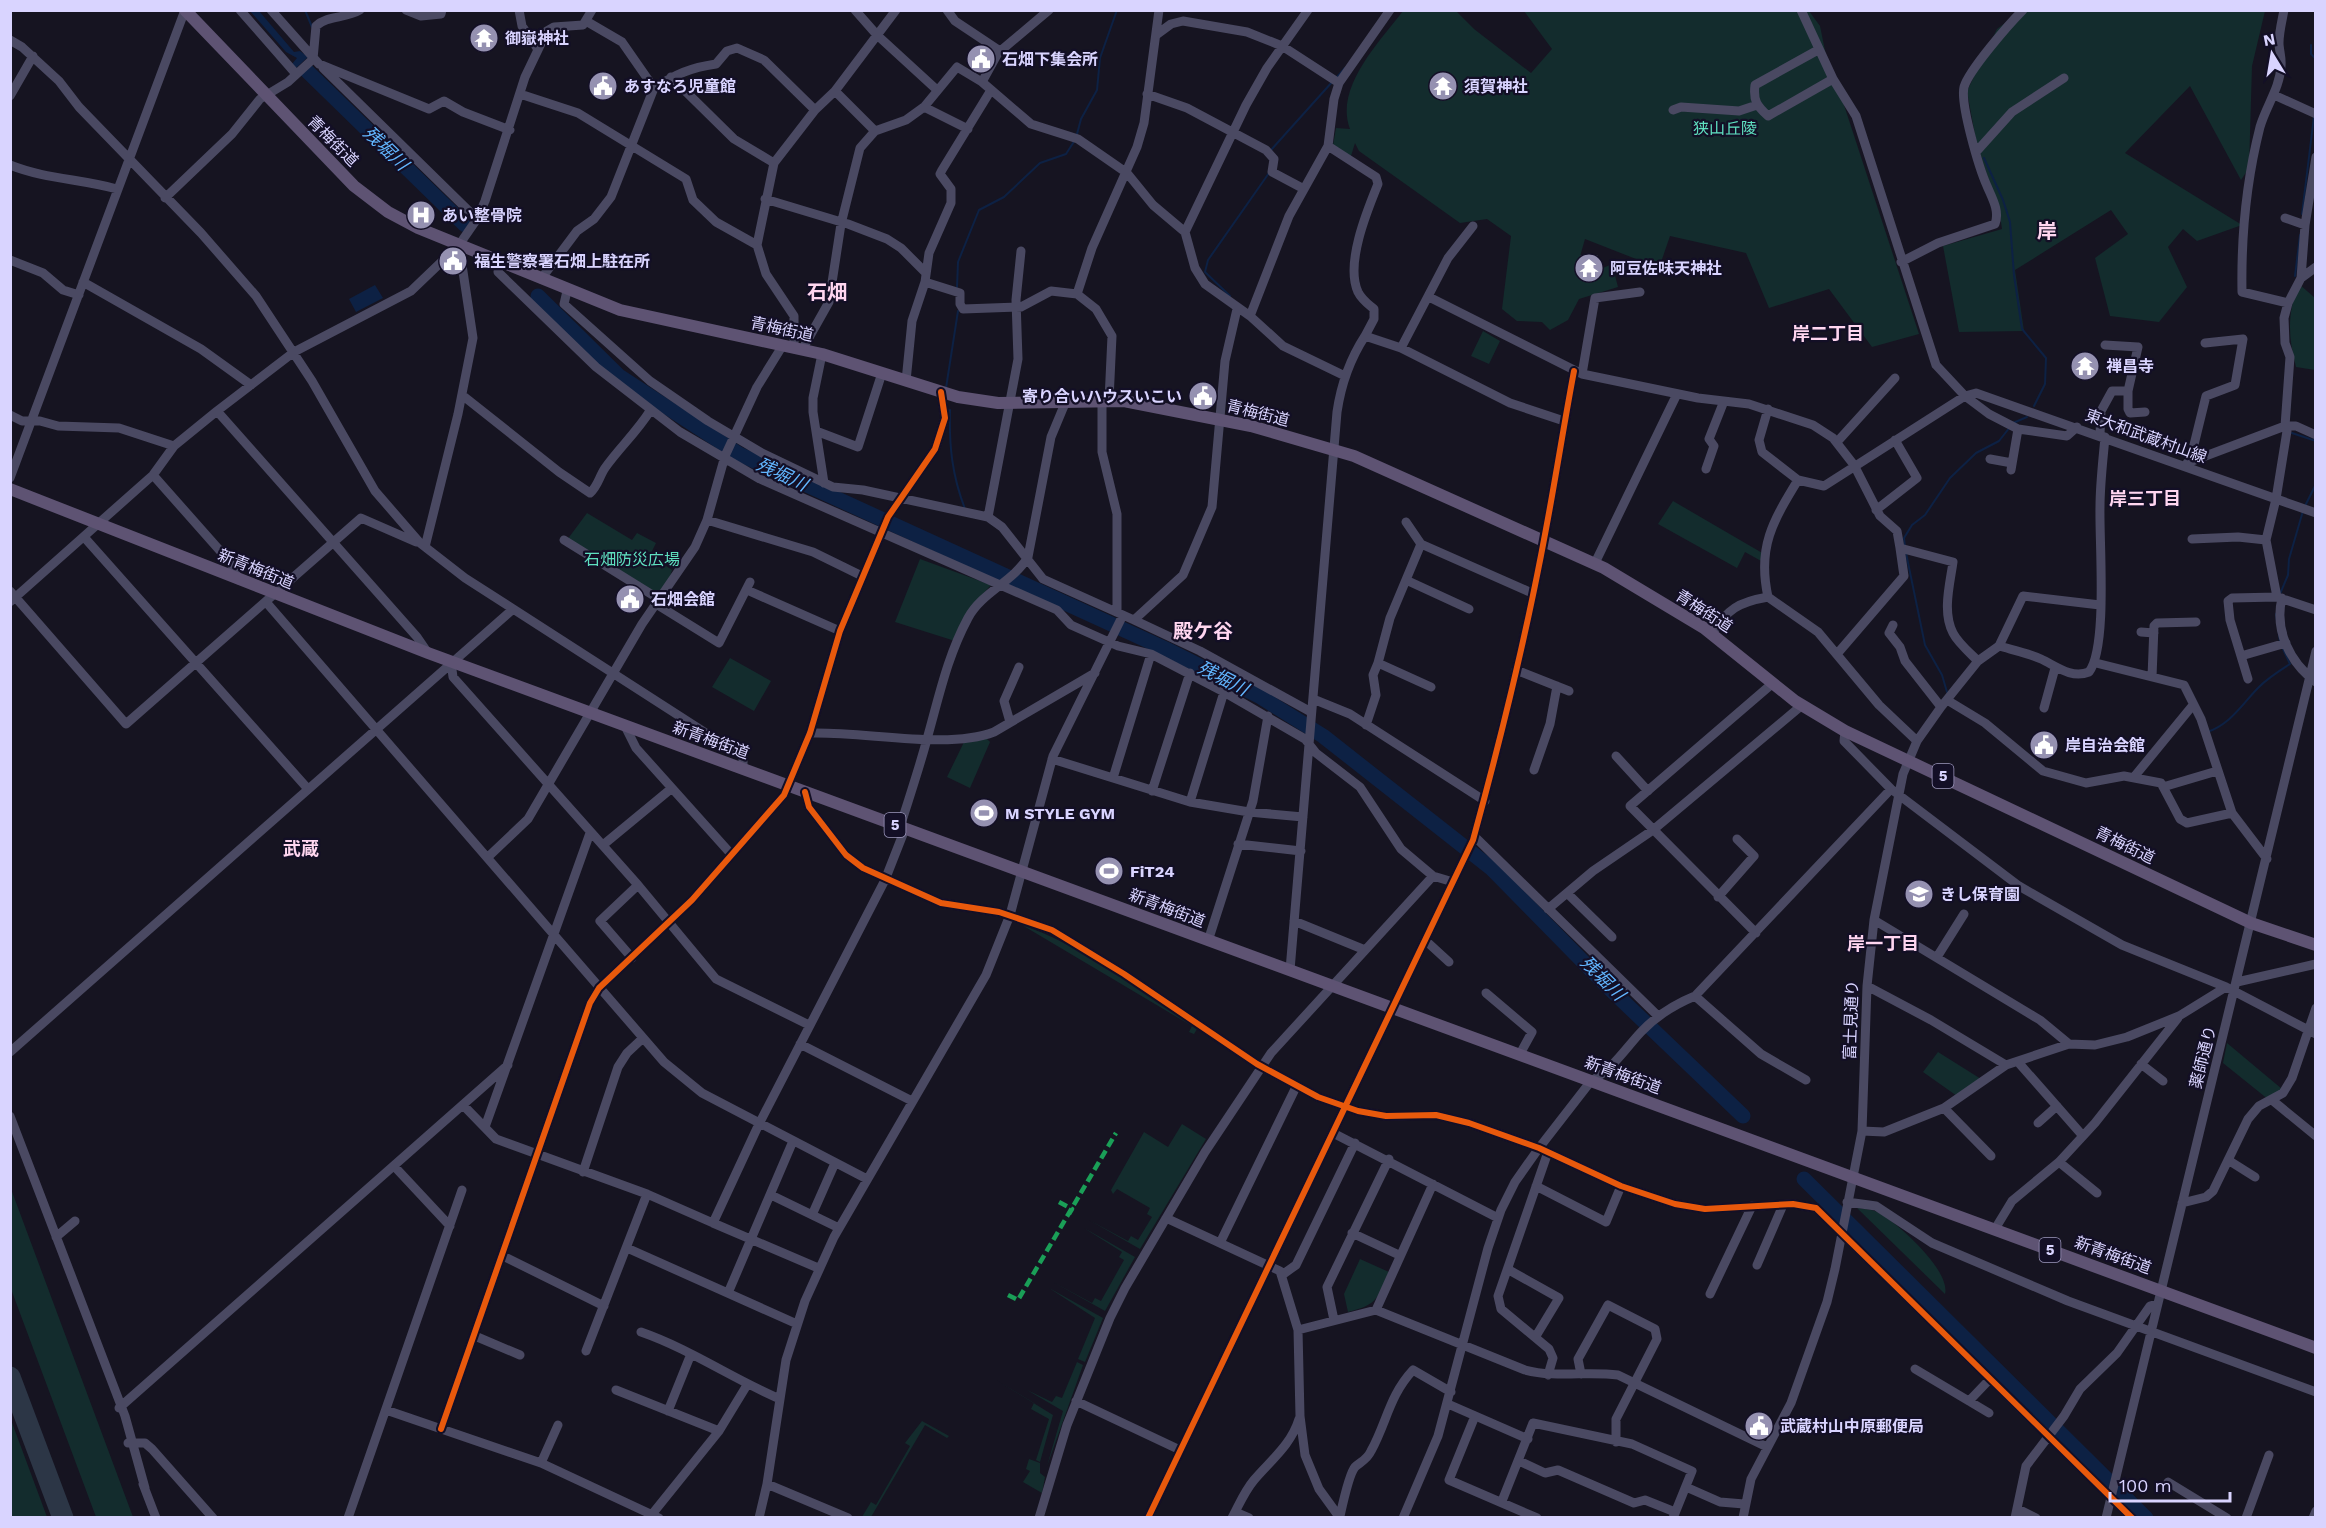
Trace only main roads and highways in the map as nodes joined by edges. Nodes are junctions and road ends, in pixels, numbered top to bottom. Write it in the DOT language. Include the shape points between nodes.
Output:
graph roads {
  1 [pos="185,11"];
  2 [pos="10,489"];
  3 [pos="2316,945"];
  4 [pos="2316,1348"];
  1 -- 3 [label="main road, 青梅街道 / 5" via="369,198 402,220 459,245 632,314 822,354 941,392 1008,403 1106,400 1220,420 1358,457 1595,563 1712,634 1801,706 1845,731 2251,923"];
  2 -- 4 [label="main road, 新青梅街道 / 5" via="239,580 271,598"];
}
